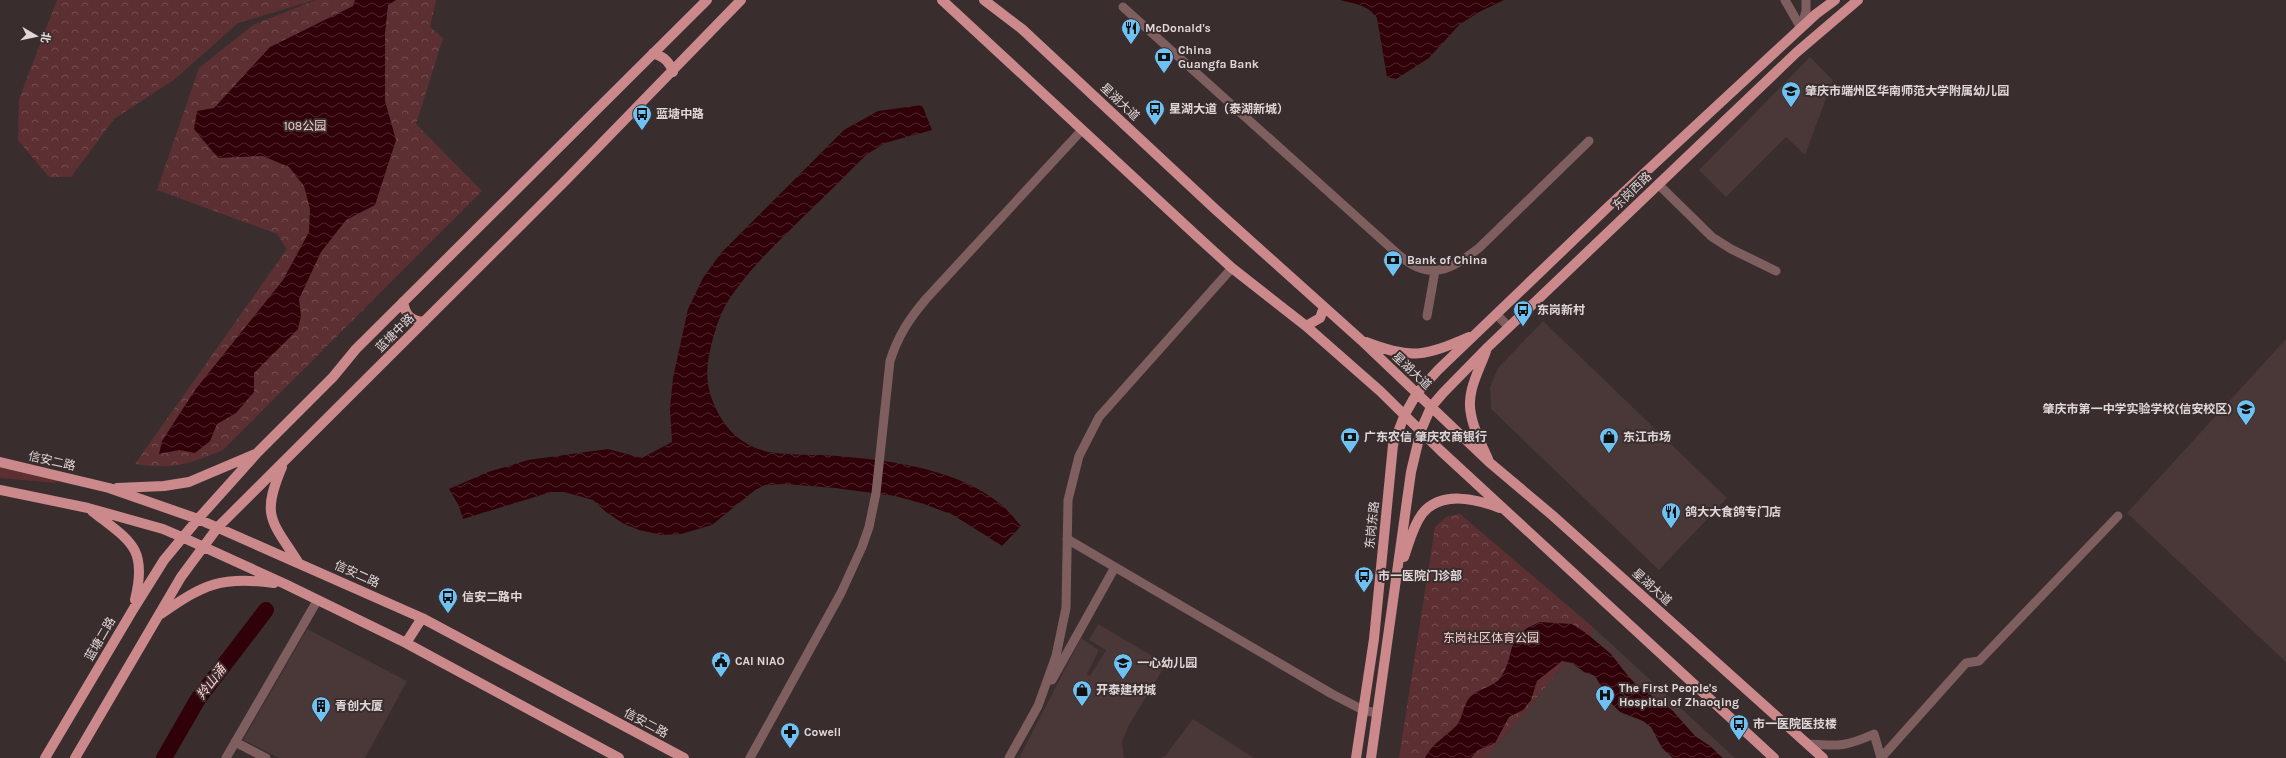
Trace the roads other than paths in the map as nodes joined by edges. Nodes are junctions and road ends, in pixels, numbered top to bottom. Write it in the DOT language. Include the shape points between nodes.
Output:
graph roads {
  1 [pos="707,0"];
  2 [pos="741,0"];
  3 [pos="942,0"];
  4 [pos="984,0"];
  5 [pos="1785,0"];
  6 [pos="1806,0"];
  7 [pos="1835,0"];
  8 [pos="1858,0"];
  9 [pos="1123,7"];
  10 [pos="1801,28"];
  11 [pos="653,53"];
  12 [pos="673,72"];
  13 [pos="1081,131"];
  14 [pos="1590,141"];
  15 [pos="1658,184"];
  16 [pos="1232,268"];
  17 [pos="1434,271"];
  18 [pos="1776,271"];
  19 [pos="403,302"];
  20 [pos="1324,307"];
  21 [pos="1497,315"];
  22 [pos="1427,316"];
  23 [pos="424,322"];
  24 [pos="1306,326"];
  25 [pos="1509,327"];
  26 [pos="1475,335"];
  27 [pos="1360,340"];
  28 [pos="1488,347"];
  29 [pos="1417,393"];
  30 [pos="1431,407"];
  31 [pos="1405,414"];
  32 [pos="1421,430"];
  33 [pos="258,452"];
  34 [pos="0,462"];
  35 [pos="1489,462"];
  36 [pos="284,463"];
  37 [pos="109,488"];
  38 [pos="0,490"];
  39 [pos="88,508"];
  40 [pos="1505,510"];
  41 [pos="2118,516"];
  42 [pos="198,518"];
  43 [pos="218,527"];
  44 [pos="184,538"];
  45 [pos="1067,539"];
  46 [pos="203,546"];
  47 [pos="298,562"];
  48 [pos="1115,567"];
  49 [pos="1397,578"];
  50 [pos="285,584"];
  51 [pos="317,601"];
  52 [pos="134,608"];
  53 [pos="159,615"];
  54 [pos="422,618"];
  55 [pos="406,643"];
  56 [pos="1038,706"];
  57 [pos="1363,710"];
  58 [pos="1377,713"];
  59 [pos="235,742"];
  60 [pos="1808,744"];
  61 [pos="45,758"];
  62 [pos="75,758"];
  63 [pos="226,758"];
  64 [pos="266,758"];
  65 [pos="619,758"];
  66 [pos="684,758"];
  67 [pos="750,758"];
  68 [pos="1010,758"];
  69 [pos="1356,758"];
  70 [pos="1371,758"];
  71 [pos="1774,758"];
  72 [pos="1824,758"];
  73 [pos="1881,758"];
  1 -- 11 [label="main road, 蓝塘中路"];
  2 -- 12 [label="main road, 蓝塘中路"];
  3 -- 13 [label="main road"];
  4 -- 20 [label="main road, 星湖大道" via="1022,29"];
  5 -- 10 [label="street"];
  6 -- 10 [label="street"];
  7 -- 10 [label="main road, 东岗西路"];
  8 -- 15 [label="main road, 东岗西路" via="1797,52"];
  9 -- 17 [label="street" via="1405,260 1423,270"];
  10 -- 21 [label="main road, 东岗西路" via="1609,206"];
  11 -- 12 [label="main road" via="663,57"];
  11 -- 19 [label="main road, 蓝塘中路"];
  12 -- 23 [label="main road, 蓝塘中路"];
  13 -- 16 [label="main road"];
  13 -- 67 [label="street" via="926,299 906,323 897,340 890,361 876,493 869,527 849,576"];
  14 -- 17 [label="street" via="1479,248 1459,263 1447,269"];
  15 -- 18 [label="street" via="1712,237"];
  15 -- 25 [label="main road, 东岗西路"];
  16 -- 24 [label="main road"];
  16 -- 45 [label="street" via="1100,417 1079,456 1068,500"];
  17 -- 22 [label="street"];
  19 -- 23 [label="main road" via="405,313 412,320"];
  19 -- 33 [label="main road, 蓝塘中路"];
  20 -- 24 [label="main road" via="1320,318"];
  20 -- 27 [label="main road, 星湖大道"];
  21 -- 25 [label="street"];
  21 -- 26 [label="main road, 东岗西路"];
  23 -- 36 [label="main road, 蓝塘中路"];
  24 -- 31 [label="main road"];
  25 -- 28 [label="main road, 东岗西路"];
  26 -- 27 [label="main road" via="1437,351 1413,355 1394,352"];
  26 -- 29 [label="main road, 东岗西路"];
  27 -- 29 [label="main road, 星湖大道"];
  28 -- 30 [label="main road, 东岗西路"];
  28 -- 35 [label="main road" via="1473,385 1470,405 1471,415"];
  29 -- 30 [label="main road, 星湖大道"];
  29 -- 31 [label="main road, 东岗东路"];
  30 -- 32 [label="main road"];
  30 -- 35 [label="main road, 星湖大道"];
  31 -- 32 [label="main road"];
  31 -- 57 [label="main road, 东岗东路" via="1393,445 1374,640"];
  32 -- 40 [label="main road"];
  32 -- 49 [label="main road" via="1411,472"];
  33 -- 37 [label="main road" via="189,482 164,486"];
  33 -- 42 [label="main road, 蓝塘中路"];
  34 -- 37 [label="main road, 信安二路"];
  35 -- 60 [label="main road, 星湖大道"];
  36 -- 43 [label="main road, 蓝塘中路"];
  36 -- 47 [label="main road" via="272,492 270,516 277,532"];
  37 -- 42 [label="main road, 信安二路"];
  38 -- 39 [label="main road"];
  39 -- 44 [label="main road" via="163,529"];
  39 -- 52 [label="main road" via="120,533 135,551 141,579"];
  40 -- 49 [label="main road" via="1483,502 1462,499 1444,501 1428,508 1415,527"];
  40 -- 71 [label="main road"];
  41 -- 73 [label="street" via="1979,661 1966,663"];
  42 -- 43 [label="main road, 信安二路"];
  42 -- 44 [label="main road, 蓝塘中路"];
  43 -- 46 [label="main road, 蓝塘中路"];
  43 -- 47 [label="main road, 信安二路"];
  44 -- 46 [label="main road"];
  44 -- 52 [label="main road, 蓝塘二路" via="164,560"];
  45 -- 48 [label="street"];
  45 -- 56 [label="street" via="1066,608 1056,656"];
  46 -- 50 [label="main road"];
  46 -- 53 [label="main road"];
  47 -- 54 [label="main road, 信安二路"];
  48 -- 56 [label="street"];
  48 -- 57 [label="street"];
  49 -- 58 [label="main road"];
  50 -- 51 [label="main road"];
  50 -- 53 [label="main road" via="247,579 215,583 195,591"];
  51 -- 55 [label="main road"];
  51 -- 59 [label="street"];
  52 -- 61 [label="main road, 蓝塘二路"];
  53 -- 62 [label="main road"];
  54 -- 55 [label="main road"];
  54 -- 66 [label="main road, 信安二路"];
  55 -- 65 [label="main road"];
  56 -- 68 [label="street"];
  57 -- 58 [label="street"];
  57 -- 69 [label="main road, 东岗东路"];
  58 -- 70 [label="main road"];
  59 -- 63 [label="street"];
  59 -- 64 [label="street"];
  60 -- 72 [label="main road, 星湖大道"];
  60 -- 73 [label="street" via="1840,746 1874,734"];
}
